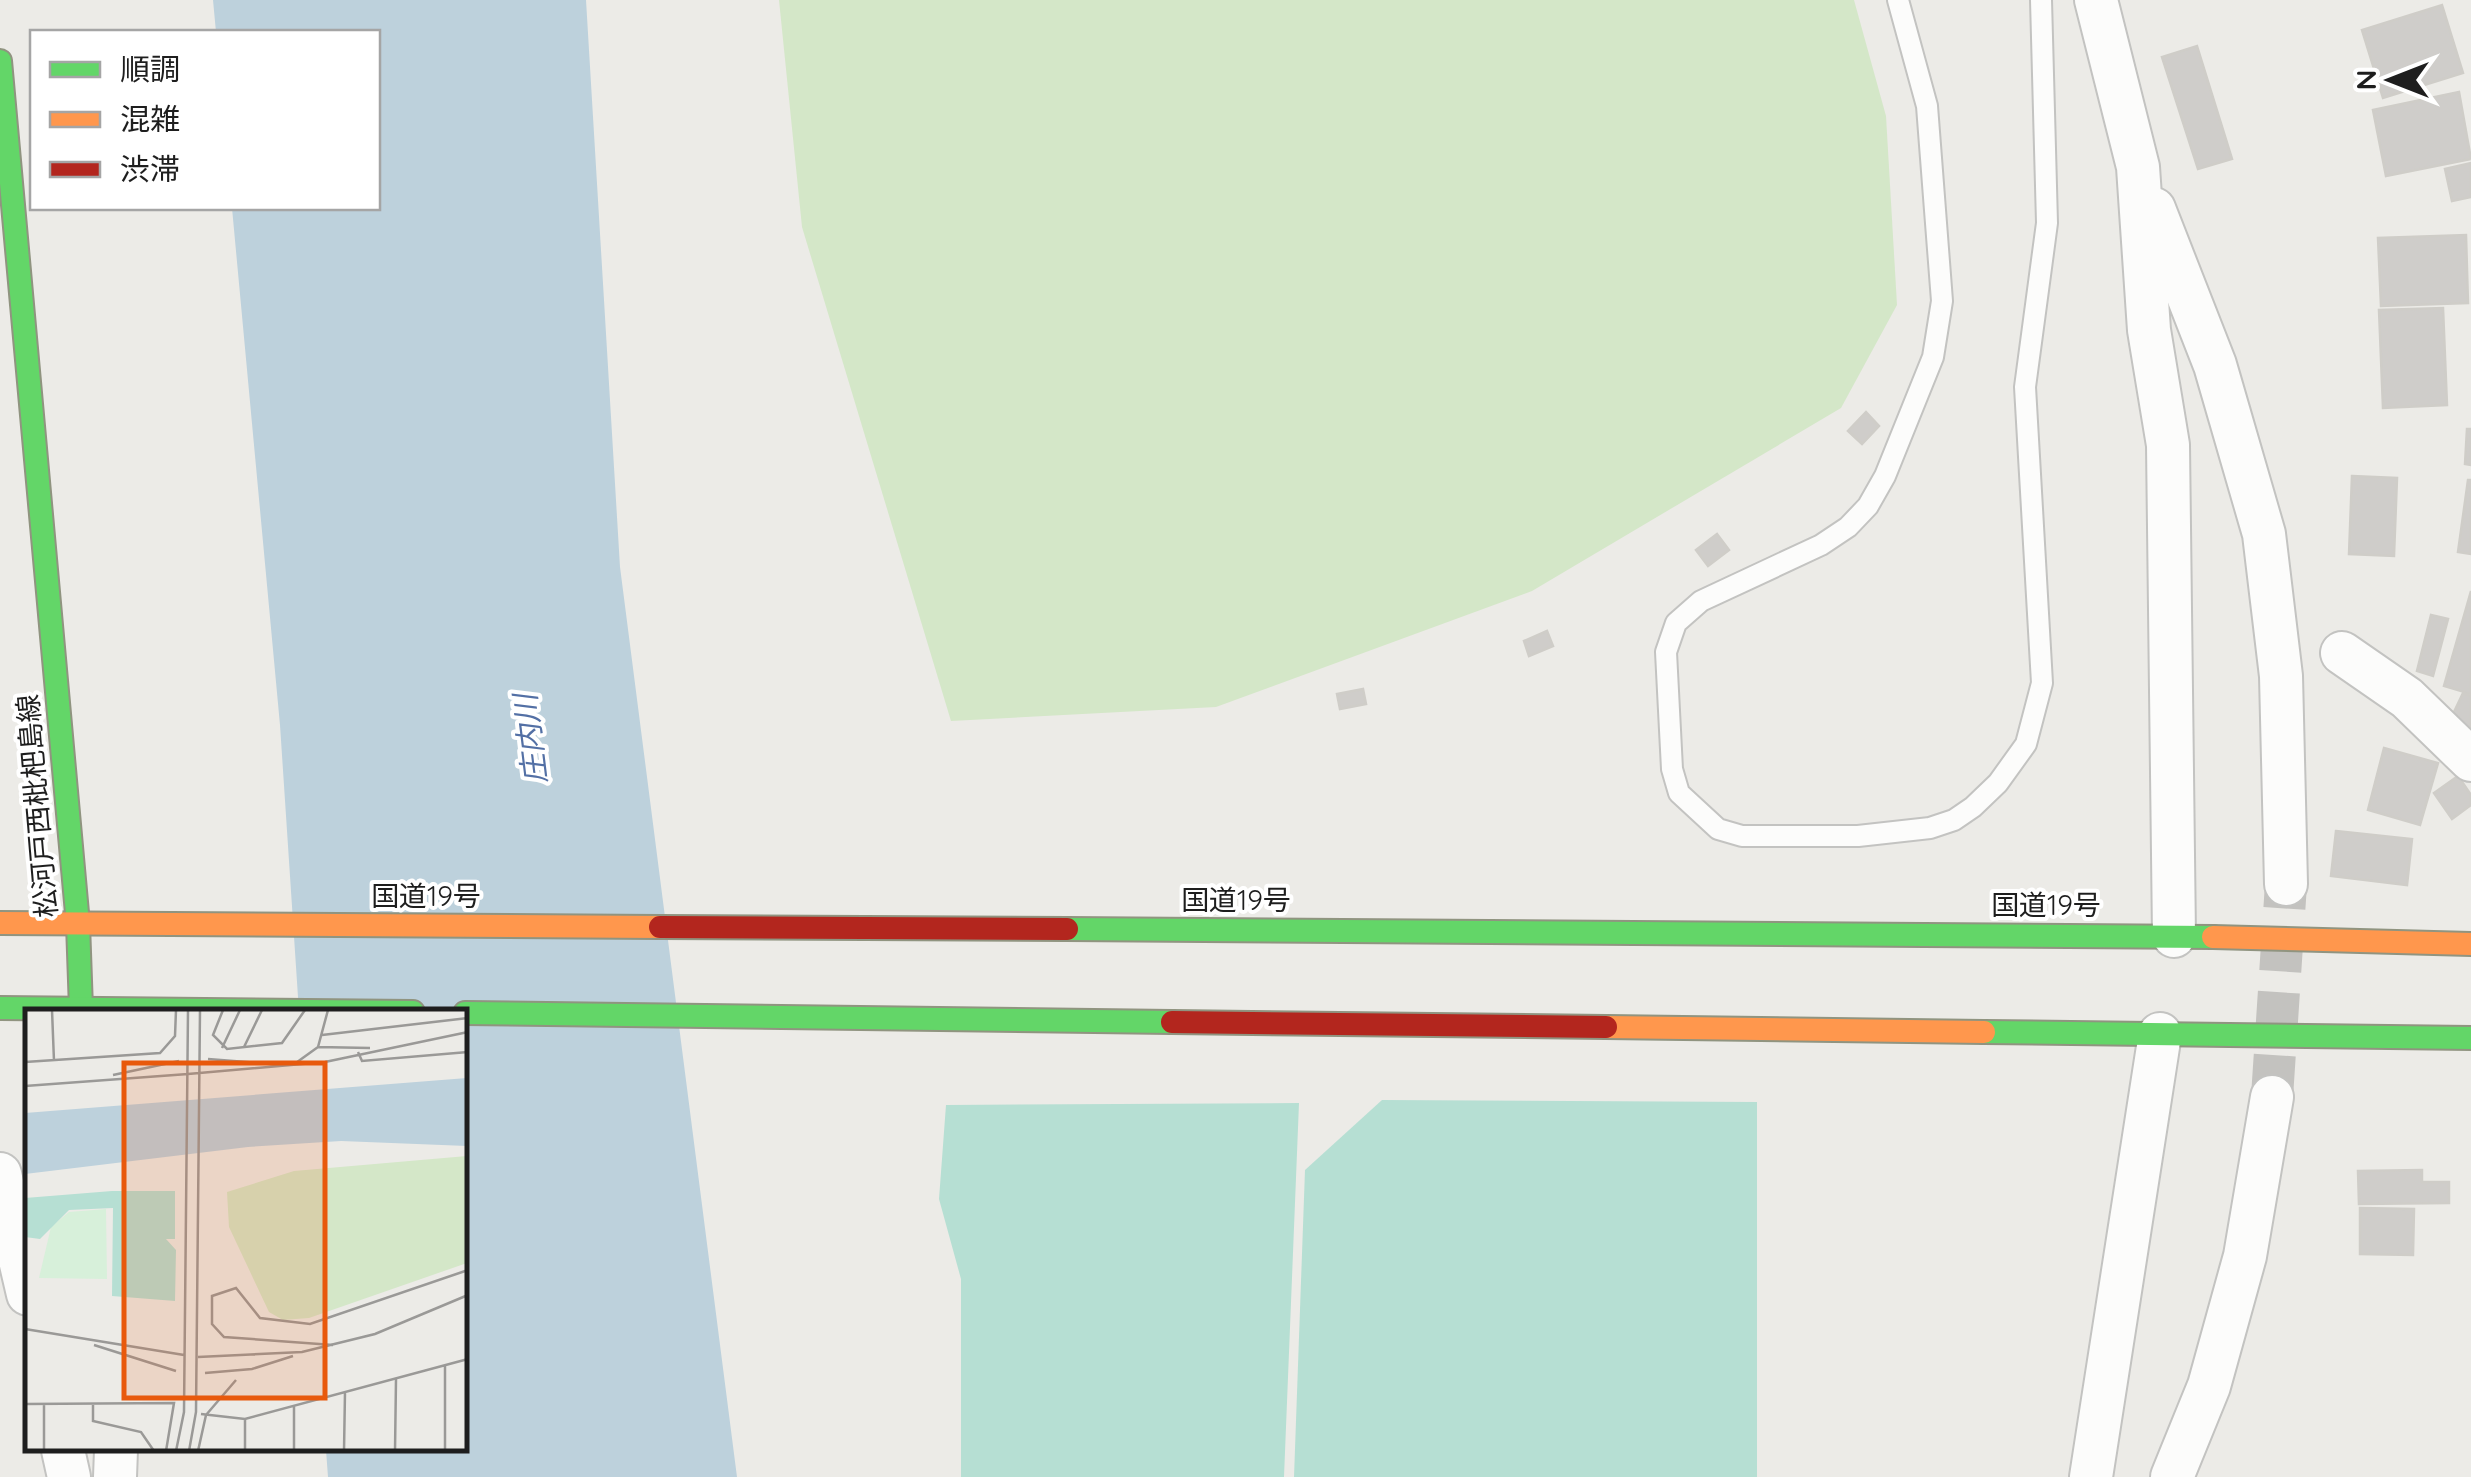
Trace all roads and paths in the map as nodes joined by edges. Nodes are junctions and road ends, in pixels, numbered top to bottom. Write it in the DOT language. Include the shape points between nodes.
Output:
graph roads {
  1 [pos="1898,0"];
  2 [pos="2041,0"];
  3 [pos="2096,0"];
  4 [pos="0,61"];
  5 [pos="2138,167"];
  6 [pos="8,225"];
  7 [pos="10,319"];
  8 [pos="2342,653"];
  9 [pos="2471,760"];
  10 [pos="2286,884"];
  11 [pos="0,923"];
  12 [pos="78,924"];
  13 [pos="2174,936"];
  14 [pos="2471,944"];
  15 [pos="0,1008"];
  16 [pos="44,1009"];
  17 [pos="89,1009"];
  18 [pos="468,1013"];
  19 [pos="2143,1034"];
  20 [pos="2471,1038"];
  21 [pos="2272,1097"];
  22 [pos="0,1174"];
  23 [pos="25,1281"];
  24 [pos="64,1452"];
  25 [pos="70,1477"];
  26 [pos="2091,1477"];
  27 [pos="2172,1477"];
  1 -- 2 [label="lane" via="1927,106 1942,301 1933,357 1868,506 1821,545 1701,601 1676,623 1666,652 1678,793 1718,829 1742,836 1930,828 1974,807 2026,744 2042,683 2025,387 2046,223"];
  3 -- 5 [label="street"];
  4 -- 6 [label="main road, 松河戸西枇杷島線"];
  5 -- 10 [label="street" via="2215,365 2264,534 2281,676"];
  5 -- 13 [label="street" via="2150,330 2168,444"];
  6 -- 7 [label="main road, 松河戸西枇杷島線"];
  7 -- 12 [label="main road, 松河戸西枇杷島線"];
  8 -- 9 [label="street" via="2407,698"];
  11 -- 12 [label="main road, 国道19号"];
  12 -- 13 [label="main road, 国道19号"];
  12 -- 17 [label="main road, 松河戸西枇杷島線"];
  13 -- 14 [label="main road, 国道19号"];
  15 -- 16 [label="main road"];
  18 -- 19 [label="main road"];
  19 -- 20 [label="main road"];
  19 -- 26 [label="street"];
  21 -- 27 [label="street" via="2245,1256 2209,1386"];
  22 -- 23 [label="street"];
  24 -- 25 [label="street"];
}
